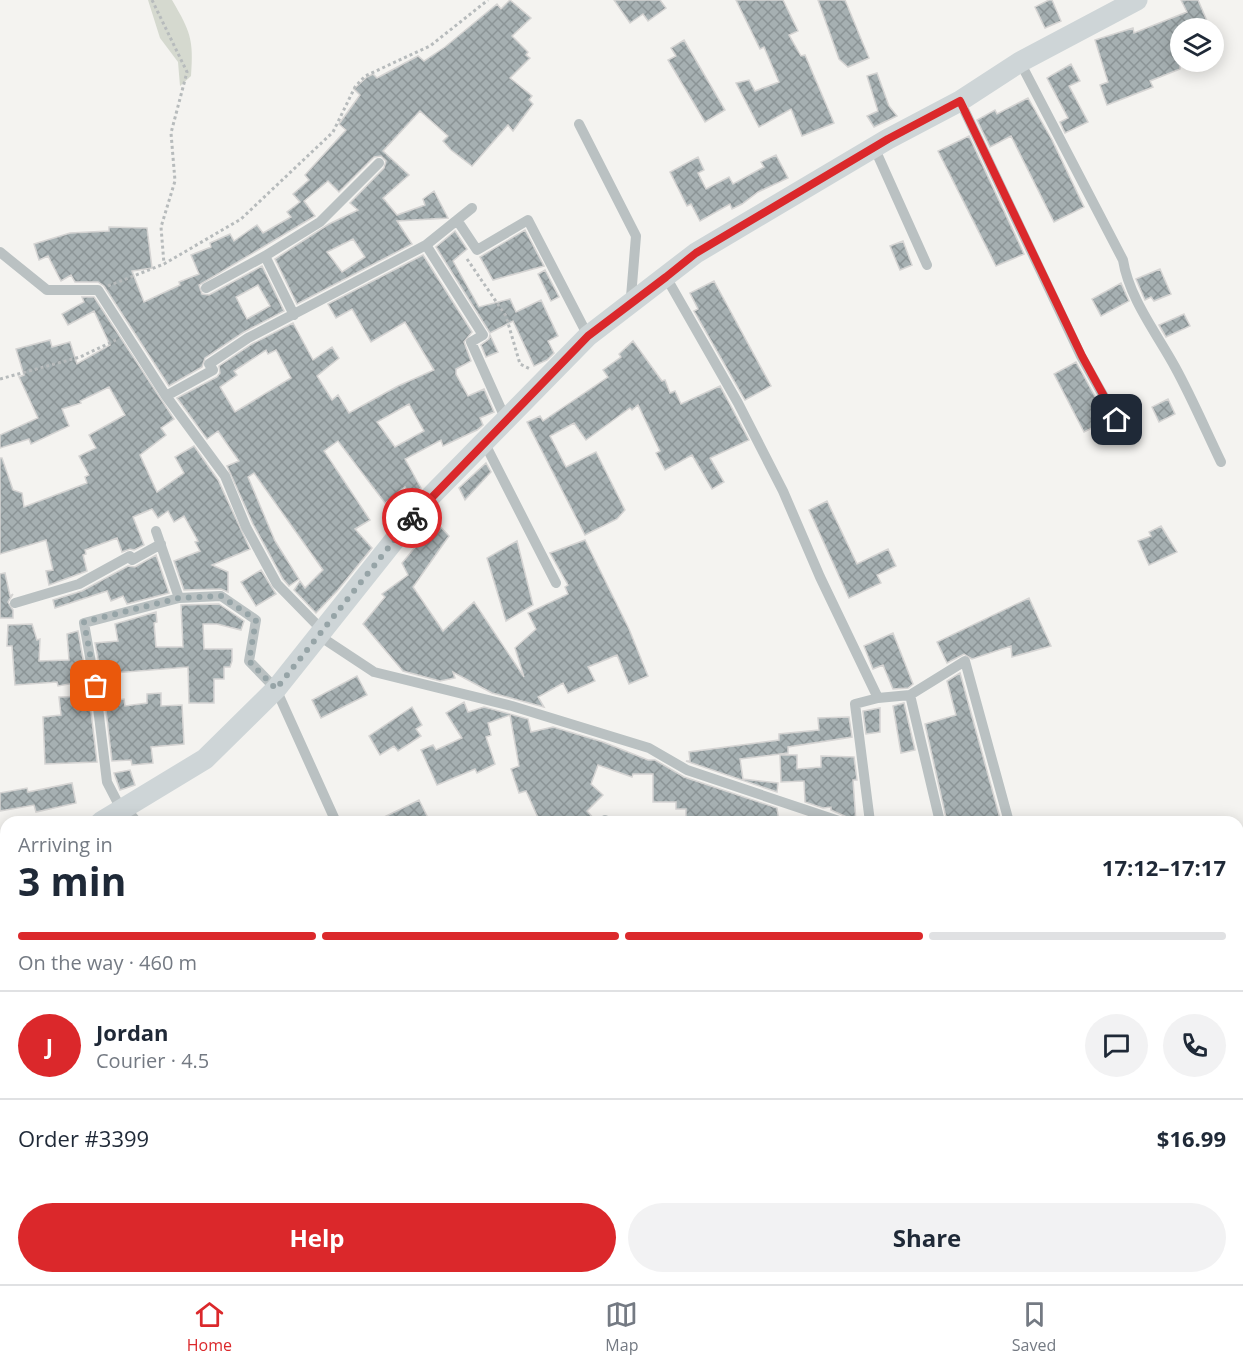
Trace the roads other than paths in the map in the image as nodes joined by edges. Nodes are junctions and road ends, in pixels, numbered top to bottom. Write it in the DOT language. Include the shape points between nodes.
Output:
graph roads {
  1 [pos="1137,0"];
  2 [pos="1020,62"];
  3 [pos="960,101"];
  4 [pos="579,124"];
  5 [pos="874,147"];
  6 [pos="379,163"];
  7 [pos="472,208"];
  8 [pos="457,220"];
  9 [pos="426,245"];
  10 [pos="0,252"];
  11 [pos="265,256"];
  12 [pos="927,265"];
  13 [pos="666,277"];
  14 [pos="206,288"];
  15 [pos="631,297"];
  16 [pos="294,315"];
  17 [pos="588,336"];
  18 [pos="166,396"];
  19 [pos="507,420"];
  20 [pos="1117,420"];
  21 [pos="484,442"];
  22 [pos="1221,462"];
  23 [pos="156,531"];
  24 [pos="161,544"];
  25 [pos="556,583"];
  26 [pos="179,598"];
  27 [pos="15,603"];
  28 [pos="320,632"];
  29 [pos="276,689"];
  30 [pos="910,695"];
  31 [pos="878,698"];
  32 [pos="128,814"];
  33 [pos="333,816"];
  34 [pos="812,816"];
  35 [pos="869,816"];
  36 [pos="939,816"];
  37 [pos="1007,816"];
  1 -- 2 [label="main road"];
  2 -- 3 [label="main road"];
  2 -- 22 [label="street" via="1123,260 1138,301"];
  3 -- 5 [label="main road"];
  3 -- 20 [label="street" via="1082,356"];
  4 -- 15 [label="street" via="636,236"];
  5 -- 12 [label="street"];
  5 -- 13 [label="main road" via="696,253"];
  6 -- 11 [label="street" via="320,222"];
  7 -- 8 [label="street"];
  8 -- 9 [label="street"];
  8 -- 17 [label="street" via="477,250 528,220"];
  9 -- 16 [label="street"];
  9 -- 19 [label="street" via="483,335 471,342"];
  10 -- 18 [label="street" via="47,290 98,290"];
  11 -- 14 [label="street"];
  11 -- 16 [label="street"];
  13 -- 17 [label="main road"];
  13 -- 31 [label="street" via="783,491"];
  16 -- 18 [label="street" via="248,338 209,364 213,370"];
  17 -- 19 [label="main road"];
  18 -- 28 [label="street" via="225,476 246,527 277,584"];
  19 -- 21 [label="main road"];
  21 -- 25 [label="street"];
  21 -- 28 [label="main road" via="424,503"];
  23 -- 24 [label="street"];
  24 -- 26 [label="street"];
  24 -- 27 [label="street" via="79,584"];
  26 -- 29 [label="street" via="221,596 256,620 249,661"];
  26 -- 32 [label="street" via="84,622 107,782"];
  28 -- 29 [label="main road"];
  28 -- 34 [label="street" via="374,672 512,705 649,748 687,770"];
  29 -- 32 [label="main road" via="206,759"];
  29 -- 33 [label="street"];
  30 -- 31 [label="street"];
  30 -- 36 [label="street"];
  30 -- 37 [label="street" via="965,661"];
  31 -- 35 [label="street" via="855,704"];
}
